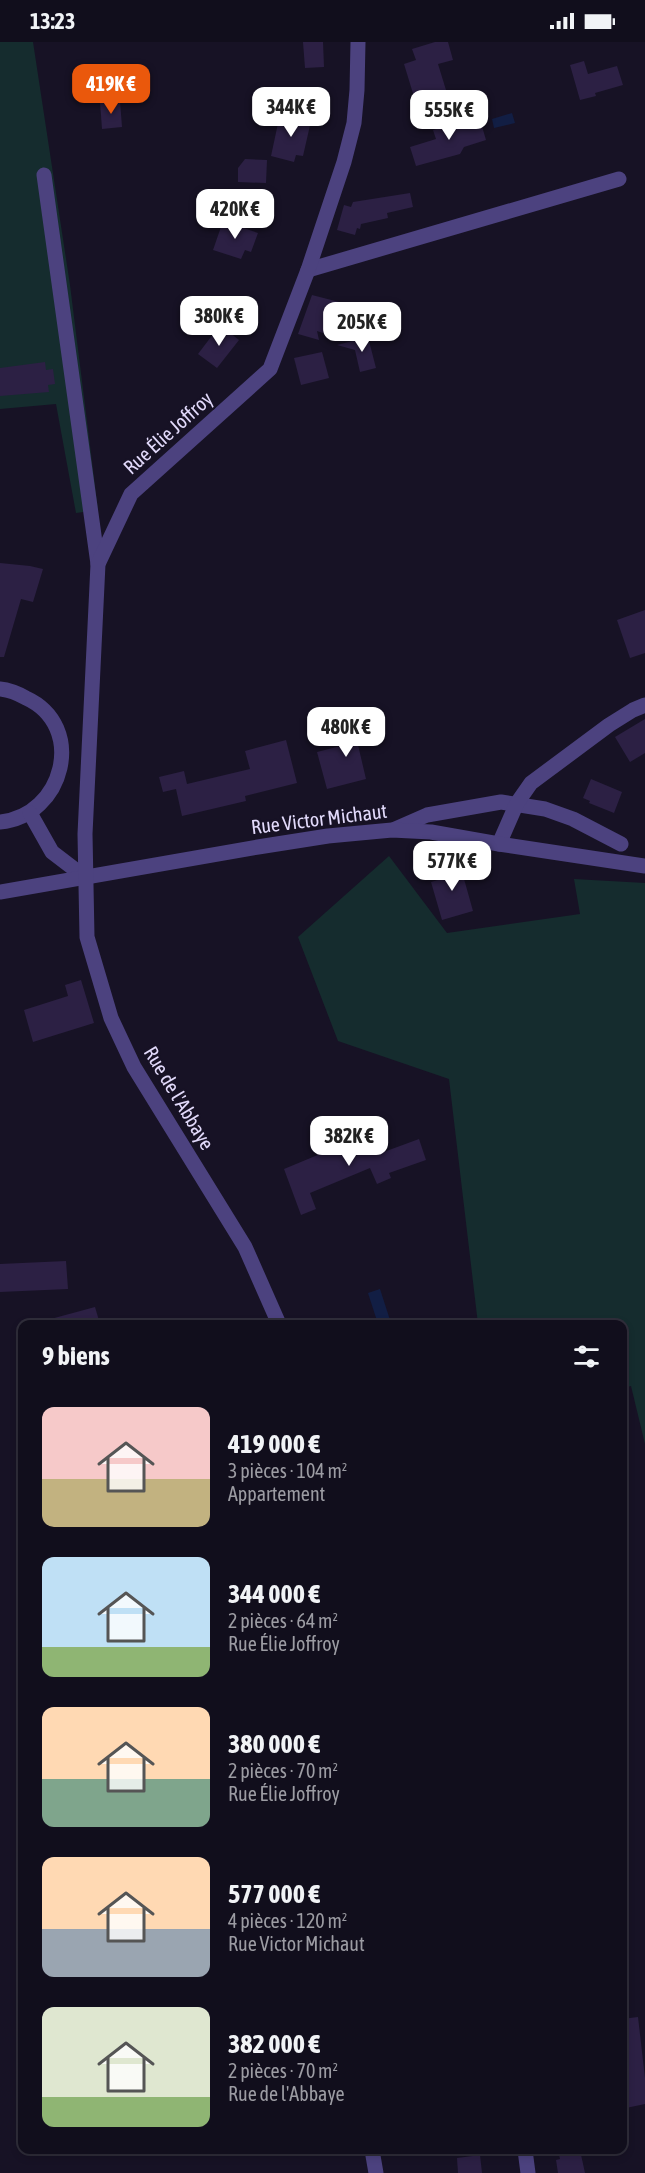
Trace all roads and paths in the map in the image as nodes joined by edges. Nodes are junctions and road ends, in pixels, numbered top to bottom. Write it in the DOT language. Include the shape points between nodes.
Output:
graph roads {
  1 [pos="358,42"];
  2 [pos="44,175"];
  3 [pos="619,179"];
  4 [pos="308,270"];
  5 [pos="98,564"];
  6 [pos="0,689"];
  7 [pos="645,705"];
  8 [pos="517,803"];
  9 [pos="30,813"];
  10 [pos="0,822"];
  11 [pos="392,830"];
  12 [pos="499,844"];
  13 [pos="621,844"];
  14 [pos="645,866"];
  15 [pos="86,878"];
  16 [pos="0,892"];
  17 [pos="277,1320"];
  18 [pos="373,2154"];
  19 [pos="526,2154"];
  20 [pos="376,2173"];
  21 [pos="528,2173"];
  1 -- 4 [label="street, Rue Élie Joffroy" via="354,123"];
  2 -- 5 [label="street"];
  3 -- 4 [label="street"];
  4 -- 5 [label="street, Rue Élie Joffroy" via="270,369 131,494"];
  5 -- 15 [label="street, Rue Élie Joffroy"];
  6 -- 9 [label="street" via="36,702 58,731 62,754 59,777 48,797"];
  7 -- 8 [label="street" via="609,724 554,765 531,783"];
  8 -- 11 [label="street" via="501,802 427,815"];
  8 -- 12 [label="street"];
  8 -- 13 [label="street" via="573,819"];
  9 -- 10 [label="street"];
  9 -- 15 [label="street" via="52,852"];
  11 -- 12 [label="street, Rue Victor Michaut" via="431,832"];
  11 -- 15 [label="street, Rue Victor Michaut" via="328,836"];
  12 -- 14 [label="street, Rue Victor Michaut"];
  15 -- 16 [label="street, Rue Victor Michaut"];
  15 -- 17 [label="street, Rue de l'Abbaye" via="87,937 111,1018 134,1067 244,1247"];
  18 -- 20 [label="street"];
  19 -- 21 [label="street"];
}
